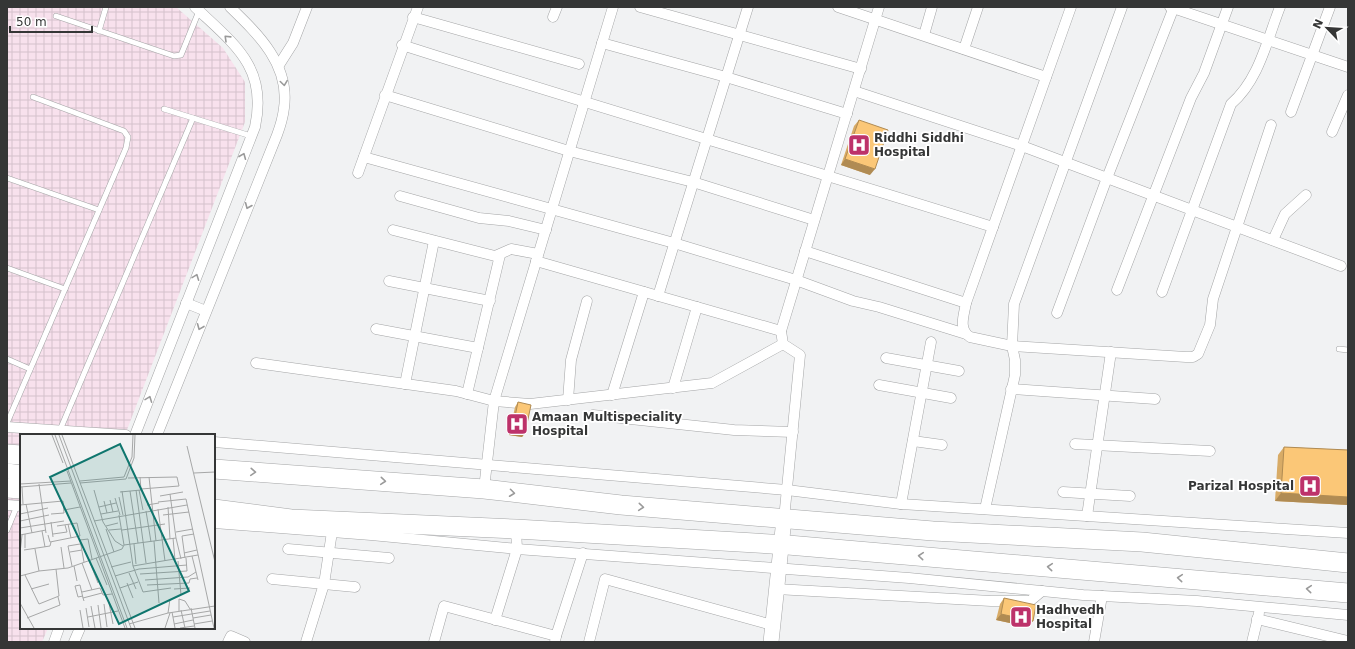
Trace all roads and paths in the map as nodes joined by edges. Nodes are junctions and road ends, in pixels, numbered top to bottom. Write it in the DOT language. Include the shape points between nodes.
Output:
graph roads {
  1 [pos="106,7"];
  2 [pos="230,7"];
  3 [pos="307,7"];
  4 [pos="418,7"];
  5 [pos="557,7"];
  6 [pos="613,7"];
  7 [pos="640,7"];
  8 [pos="748,7"];
  9 [pos="838,7"];
  10 [pos="879,7"];
  11 [pos="932,7"];
  12 [pos="978,7"];
  13 [pos="1071,7"];
  14 [pos="1122,7"];
  15 [pos="1172,7"];
  16 [pos="1228,7"];
  17 [pos="1280,7"];
  18 [pos="1330,7"];
  19 [pos="197,9"];
  20 [pos="56,16"];
  21 [pos="554,17"];
  22 [pos="413,18"];
  23 [pos="876,18"];
  24 [pos="1221,24"];
  25 [pos="99,30"];
  26 [pos="739,35"];
  27 [pos="924,35"];
  28 [pos="1267,40"];
  29 [pos="602,43"];
  30 [pos="402,45"];
  31 [pos="964,49"];
  32 [pos="1313,55"];
  33 [pos="579,64"];
  34 [pos="279,65"];
  35 [pos="1348,67"];
  36 [pos="861,69"];
  37 [pos="726,77"];
  38 [pos="1046,77"];
  39 [pos="854,91"];
  40 [pos="385,95"];
  41 [pos="1348,95"];
  42 [pos="32,97"];
  43 [pos="584,103"];
  44 [pos="164,109"];
  45 [pos="1291,112"];
  46 [pos="847,114"];
  47 [pos="193,118"];
  48 [pos="1271,125"];
  49 [pos="1332,132"];
  50 [pos="251,136"];
  51 [pos="706,140"];
  52 [pos="1022,146"];
  53 [pos="569,151"];
  54 [pos="364,157"];
  55 [pos="1064,162"];
  56 [pos="358,173"];
  57 [pos="828,175"];
  58 [pos="7,178"];
  59 [pos="1106,178"];
  60 [pos="693,182"];
  61 [pos="1153,195"];
  62 [pos="1306,195"];
  63 [pos="400,196"];
  64 [pos="552,209"];
  65 [pos="99,210"];
  66 [pos="1191,210"];
  67 [pos="814,220"];
  68 [pos="993,227"];
  69 [pos="1237,227"];
  70 [pos="393,230"];
  71 [pos="546,230"];
  72 [pos="1273,240"];
  73 [pos="434,241"];
  74 [pos="674,243"];
  75 [pos="805,251"];
  76 [pos="500,254"];
  77 [pos="537,258"];
  78 [pos="1341,266"];
  79 [pos="7,268"];
  80 [pos="796,280"];
  81 [pos="389,281"];
  82 [pos="424,288"];
  83 [pos="65,289"];
  84 [pos="1117,290"];
  85 [pos="644,292"];
  86 [pos="1162,292"];
  87 [pos="658,296"];
  88 [pos="490,301"];
  89 [pos="587,301"];
  90 [pos="186,303"];
  91 [pos="966,303"];
  92 [pos="696,307"];
  93 [pos="206,311"];
  94 [pos="1057,313"];
  95 [pos="376,329"];
  96 [pos="781,330"];
  97 [pos="966,334"];
  98 [pos="415,336"];
  99 [pos="931,342"];
  100 [pos="783,344"];
  101 [pos="1012,346"];
  102 [pos="478,348"];
  103 [pos="1338,349"];
  104 [pos="1348,350"];
  105 [pos="1111,352"];
  106 [pos="886,358"];
  107 [pos="7,359"];
  108 [pos="256,363"];
  109 [pos="927,364"];
  110 [pos="30,369"];
  111 [pos="959,371"];
  112 [pos="405,384"];
  113 [pos="879,385"];
  114 [pos="673,388"];
  115 [pos="1011,389"];
  116 [pos="921,393"];
  117 [pos="467,394"];
  118 [pos="612,395"];
  119 [pos="1105,396"];
  120 [pos="951,398"];
  121 [pos="568,400"];
  122 [pos="1155,400"];
  123 [pos="494,401"];
  124 [pos="593,415"];
  125 [pos="7,423"];
  126 [pos="7,427"];
  127 [pos="60,430"];
  128 [pos="793,432"];
  129 [pos="113,434"];
  130 [pos="135,434"];
  131 [pos="157,434"];
  132 [pos="913,441"];
  133 [pos="215,442"];
  134 [pos="1075,444"];
  135 [pos="942,445"];
  136 [pos="1098,445"];
  137 [pos="1210,451"];
  138 [pos="7,454"];
  139 [pos="20,455"];
  140 [pos="7,462"];
  141 [pos="20,463"];
  142 [pos="486,464"];
  143 [pos="215,469"];
  144 [pos="7,471"];
  145 [pos="20,473"];
  146 [pos="7,488"];
  147 [pos="484,489"];
  148 [pos="787,490"];
  149 [pos="1063,492"];
  150 [pos="1090,493"];
  151 [pos="1130,496"];
  152 [pos="16,501"];
  153 [pos="901,504"];
  154 [pos="215,509"];
  155 [pos="985,509"];
  156 [pos="1087,516"];
  157 [pos="784,519"];
  158 [pos="215,523"];
  159 [pos="516,529"];
  160 [pos="7,530"];
  161 [pos="332,532"];
  162 [pos="1348,533"];
  163 [pos="782,545"];
  164 [pos="288,549"];
  165 [pos="517,549"];
  166 [pos="329,554"];
  167 [pos="583,554"];
  168 [pos="389,558"];
  169 [pos="1348,563"];
  170 [pos="779,568"];
  171 [pos="272,579"];
  172 [pos="324,584"];
  173 [pos="355,587"];
  174 [pos="776,589"];
  175 [pos="1042,591"];
  176 [pos="1348,593"];
  177 [pos="1102,596"];
  178 [pos="1260,607"];
  179 [pos="1348,615"];
  180 [pos="1257,618"];
  181 [pos="494,620"];
  182 [pos="772,626"];
  183 [pos="59,629"];
  184 [pos="80,629"];
  185 [pos="556,639"];
  186 [pos="1348,641"];
  187 [pos="54,642"];
  188 [pos="74,642"];
  189 [pos="228,642"];
  190 [pos="245,642"];
  191 [pos="306,642"];
  192 [pos="434,642"];
  193 [pos="590,642"];
  194 [pos="770,642"];
  195 [pos="1094,642"];
  196 [pos="1252,642"];
  1 -- 25 [label="lane"];
  2 -- 34 [label="street" via="255,31"];
  3 -- 34 [label="street" via="294,43"];
  4 -- 22 [label="street"];
  5 -- 21 [label="street"];
  6 -- 29 [label="street"];
  7 -- 26 [label="street"];
  8 -- 26 [label="street"];
  9 -- 23 [label="street"];
  10 -- 23 [label="street"];
  11 -- 27 [label="street"];
  12 -- 31 [label="street"];
  13 -- 38 [label="street"];
  14 -- 55 [label="street"];
  15 -- 24 [label="street"];
  15 -- 59 [label="street"];
  16 -- 24 [label="street"];
  17 -- 28 [label="street"];
  18 -- 32 [label="street"];
  19 -- 25 [label="lane" via="181,55 174,56"];
  50 -- 19 [label="street, one-way" via="259,107 258,90 251,68 240,51"];
  20 -- 25 [label="lane"];
  22 -- 30 [label="street"];
  22 -- 33 [label="street"];
  23 -- 27 [label="street"];
  23 -- 36 [label="street"];
  24 -- 28 [label="street"];
  24 -- 61 [label="street" via="1204,73 1191,98"];
  26 -- 36 [label="street"];
  26 -- 37 [label="street"];
  27 -- 31 [label="street"];
  28 -- 32 [label="street"];
  28 -- 66 [label="street" via="1252,79 1244,92 1231,104"];
  29 -- 37 [label="street"];
  29 -- 43 [label="street"];
  30 -- 40 [label="street"];
  30 -- 43 [label="street"];
  31 -- 38 [label="street"];
  32 -- 35 [label="street"];
  32 -- 45 [label="street"];
  34 -- 93 [label="street, one-way" via="285,95 278,135"];
  36 -- 39 [label="street"];
  37 -- 46 [label="street"];
  37 -- 51 [label="street"];
  38 -- 52 [label="street"];
  39 -- 46 [label="street"];
  39 -- 52 [label="street"];
  40 -- 53 [label="street"];
  40 -- 54 [label="street"];
  41 -- 49 [label="street"];
  42 -- 65 [label="lane" via="124,131 128,137 126,148"];
  43 -- 51 [label="street"];
  43 -- 53 [label="street"];
  44 -- 47 [label="lane"];
  46 -- 57 [label="street"];
  47 -- 50 [label="lane"];
  47 -- 127 [label="lane"];
  48 -- 69 [label="street"];
  90 -- 50 [label="street, one-way"];
  51 -- 57 [label="street"];
  51 -- 60 [label="street"];
  52 -- 55 [label="street"];
  52 -- 68 [label="street"];
  53 -- 60 [label="street"];
  53 -- 64 [label="street"];
  54 -- 56 [label="street"];
  54 -- 64 [label="street"];
  55 -- 59 [label="street"];
  55 -- 101 [label="street" via="1014,304"];
  57 -- 67 [label="street"];
  57 -- 68 [label="street"];
  58 -- 65 [label="lane"];
  59 -- 61 [label="street"];
  59 -- 94 [label="street"];
  60 -- 67 [label="street"];
  60 -- 74 [label="street"];
  61 -- 66 [label="street"];
  61 -- 84 [label="street"];
  62 -- 72 [label="street" via="1285,214"];
  63 -- 71 [label="street" via="479,218 514,222"];
  64 -- 71 [label="street"];
  64 -- 74 [label="street"];
  65 -- 83 [label="lane"];
  66 -- 69 [label="street"];
  66 -- 86 [label="street"];
  67 -- 75 [label="street"];
  68 -- 91 [label="street"];
  69 -- 72 [label="street"];
  69 -- 105 [label="street" via="1213,299 1210,325 1198,354 1186,357"];
  70 -- 73 [label="street"];
  71 -- 77 [label="street"];
  72 -- 78 [label="street"];
  73 -- 76 [label="street" via="496,256"];
  73 -- 82 [label="street"];
  74 -- 80 [label="street"];
  74 -- 87 [label="street"];
  75 -- 80 [label="street"];
  75 -- 91 [label="street"];
  76 -- 77 [label="street" via="511,249"];
  76 -- 88 [label="street"];
  77 -- 85 [label="street"];
  77 -- 123 [label="street"];
  79 -- 83 [label="lane"];
  80 -- 96 [label="street"];
  80 -- 97 [label="street" via="853,301"];
  81 -- 82 [label="street"];
  82 -- 88 [label="street"];
  82 -- 98 [label="street"];
  83 -- 110 [label="lane"];
  85 -- 87 [label="street"];
  85 -- 118 [label="street"];
  87 -- 92 [label="street"];
  88 -- 102 [label="street"];
  89 -- 121 [label="street" via="571,360"];
  90 -- 93 [label="street"];
  130 -- 90 [label="street, one-way"];
  91 -- 97 [label="street" via="962,324"];
  92 -- 96 [label="street"];
  92 -- 114 [label="street"];
  93 -- 131 [label="street, one-way"];
  95 -- 98 [label="street"];
  96 -- 100 [label="street"];
  97 -- 101 [label="street"];
  98 -- 102 [label="street"];
  98 -- 112 [label="street"];
  99 -- 109 [label="street"];
  100 -- 114 [label="street" via="712,383"];
  100 -- 128 [label="street" via="800,355"];
  101 -- 105 [label="street"];
  101 -- 115 [label="street" via="1016,367"];
  102 -- 117 [label="street"];
  103 -- 104 [label="lane"];
  105 -- 119 [label="street"];
  106 -- 109 [label="street"];
  107 -- 110 [label="lane"];
  108 -- 112 [label="street"];
  109 -- 111 [label="street"];
  109 -- 116 [label="street"];
  110 -- 125 [label="lane"];
  112 -- 117 [label="street"];
  113 -- 116 [label="street"];
  114 -- 118 [label="street"];
  115 -- 119 [label="street"];
  115 -- 155 [label="street"];
  116 -- 120 [label="street"];
  116 -- 132 [label="street"];
  117 -- 123 [label="street"];
  118 -- 121 [label="street"];
  119 -- 122 [label="street"];
  119 -- 136 [label="street"];
  121 -- 123 [label="street" via="530,404"];
  123 -- 142 [label="street"];
  124 -- 128 [label="street" via="734,430"];
  126 -- 127 [label="street"];
  127 -- 129 [label="street"];
  128 -- 148 [label="street"];
  132 -- 135 [label="street"];
  132 -- 153 [label="street"];
  133 -- 142 [label="street"];
  134 -- 136 [label="street"];
  136 -- 137 [label="street"];
  136 -- 150 [label="street"];
  138 -- 139 [label="highway"];
  140 -- 141 [label="street"];
  142 -- 147 [label="street"];
  142 -- 148 [label="street"];
  143 -- 147 [label="highway, one-way"];
  144 -- 145 [label="street"];
  146 -- 152 [label="highway"];
  147 -- 157 [label="highway, one-way" via="621,505"];
  148 -- 153 [label="street"];
  148 -- 157 [label="street"];
  149 -- 150 [label="street"];
  150 -- 151 [label="street"];
  150 -- 156 [label="street"];
  152 -- 160 [label="lane"];
  153 -- 155 [label="street"];
  154 -- 159 [label="highway" via="291,519"];
  155 -- 156 [label="street"];
  156 -- 162 [label="street"];
  157 -- 163 [label="street"];
  157 -- 169 [label="highway" via="933,531 1142,542"];
  158 -- 161 [label="street"];
  159 -- 163 [label="highway"];
  159 -- 165 [label="street"];
  161 -- 165 [label="street"];
  161 -- 166 [label="street"];
  163 -- 170 [label="street"];
  176 -- 163 [label="highway, one-way"];
  164 -- 166 [label="street"];
  165 -- 167 [label="street"];
  165 -- 181 [label="street"];
  166 -- 168 [label="street"];
  166 -- 172 [label="street"];
  167 -- 170 [label="street"];
  167 -- 185 [label="street"];
  170 -- 174 [label="street"];
  170 -- 175 [label="street"];
  171 -- 172 [label="street"];
  172 -- 173 [label="street"];
  172 -- 191 [label="street"];
  174 -- 175 [label="street" via="991,602 1030,601"];
  174 -- 182 [label="street"];
  175 -- 177 [label="street"];
  177 -- 178 [label="street"];
  177 -- 195 [label="street"];
  178 -- 179 [label="street"];
  178 -- 180 [label="street"];
  180 -- 186 [label="street"];
  180 -- 196 [label="street"];
  181 -- 185 [label="street"];
  181 -- 192 [label="street" via="444,606"];
  182 -- 193 [label="street" via="605,579"];
  182 -- 194 [label="street"];
  183 -- 187 [label="street"];
  184 -- 188 [label="street"];
  189 -- 190 [label="street" via="231,636"];
}
